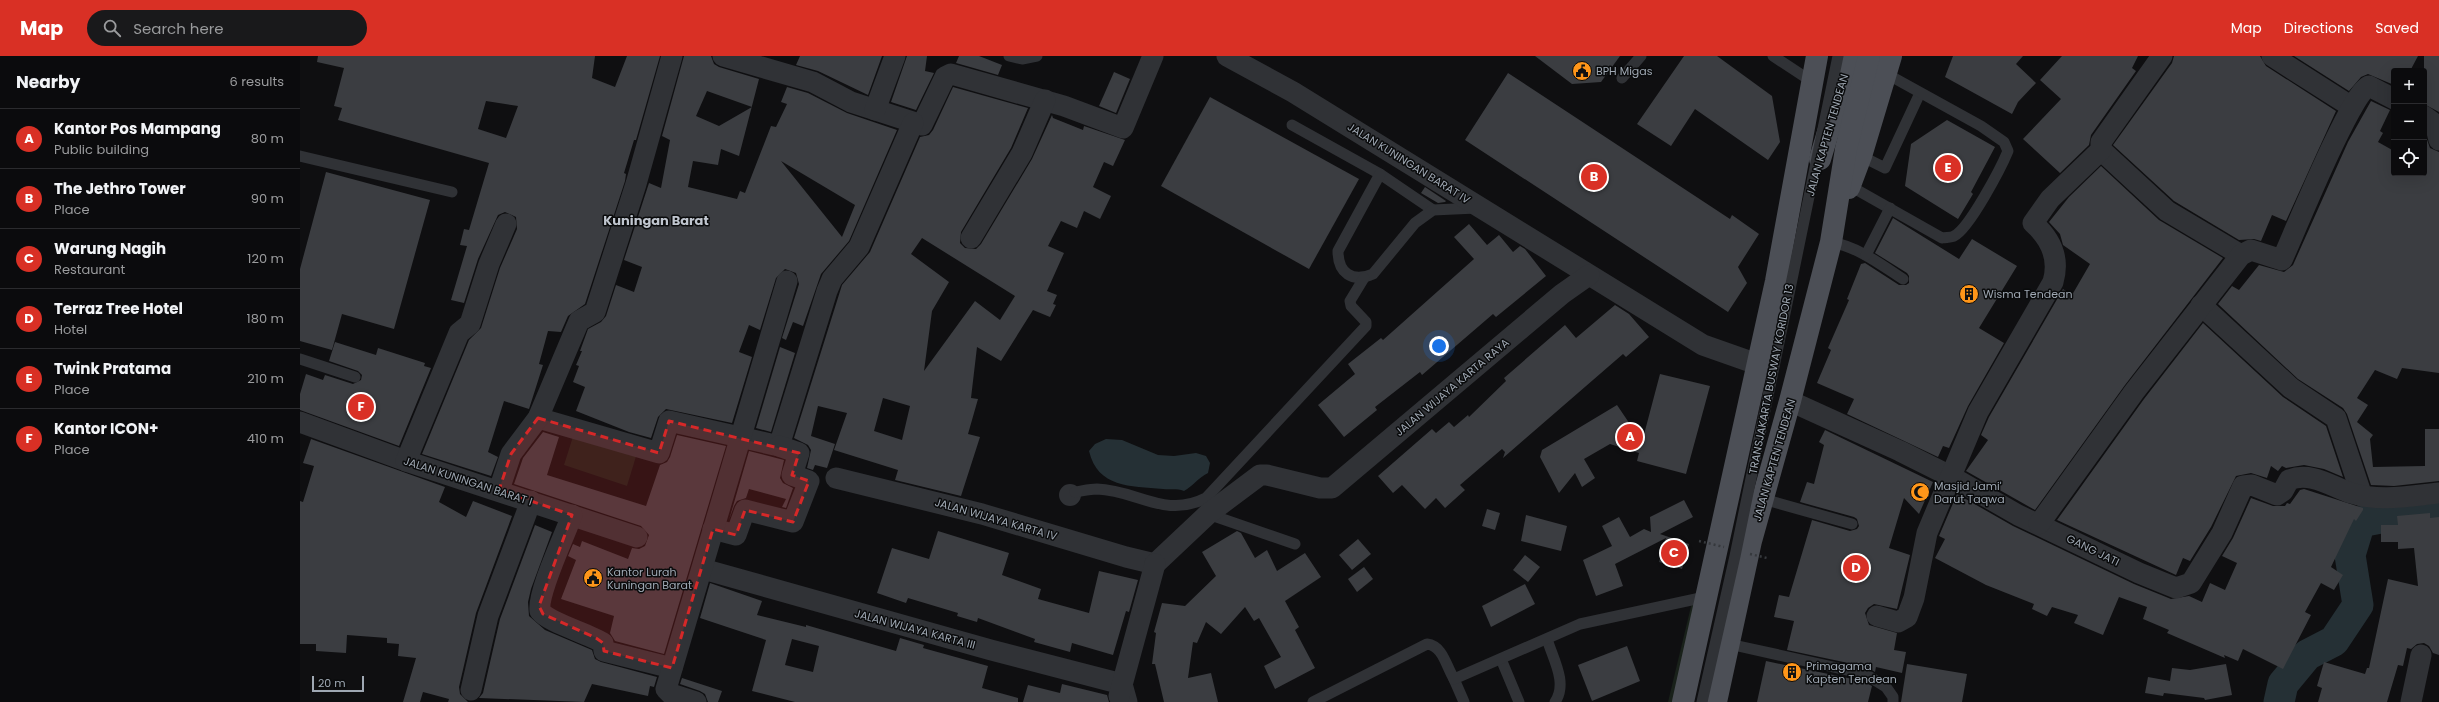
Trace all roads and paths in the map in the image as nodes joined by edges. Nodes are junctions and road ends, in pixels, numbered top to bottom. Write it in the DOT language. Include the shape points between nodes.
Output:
graph roads {
  1 [pos="672,56"];
  2 [pos="723,56"];
  3 [pos="895,56"];
  4 [pos="1009,56"];
  5 [pos="1037,56"];
  6 [pos="1153,56"];
  7 [pos="1227,56"];
  8 [pos="1641,56"];
  9 [pos="1773,56"];
  10 [pos="1817,56"];
  11 [pos="1838,56"];
  12 [pos="1851,56"];
  13 [pos="1869,56"];
  14 [pos="2162,56"];
  15 [pos="2272,56"];
  16 [pos="1888,64"];
  17 [pos="1622,78"];
  18 [pos="1811,81"];
  19 [pos="1920,92"];
  20 [pos="2391,97"];
  21 [pos="1045,100"];
  22 [pos="2352,107"];
  23 [pos="875,110"];
  24 [pos="2427,118"];
  25 [pos="913,123"];
  26 [pos="1292,125"];
  27 [pos="2439,140"];
  28 [pos="2101,150"];
  29 [pos="300,156"];
  30 [pos="1862,156"];
  31 [pos="1380,174"];
  32 [pos="1850,186"];
  33 [pos="452,192"];
  34 [pos="1480,208"];
  35 [pos="1890,208"];
  36 [pos="1433,210"];
  37 [pos="1836,220"];
  38 [pos="506,224"];
  39 [pos="971,238"];
  40 [pos="1831,242"];
  41 [pos="1866,255"];
  42 [pos="2241,255"];
  43 [pos="1589,275"];
  44 [pos="1364,278"];
  45 [pos="1903,279"];
  46 [pos="787,281"];
  47 [pos="1776,281"];
  48 [pos="2201,305"];
  49 [pos="300,359"];
  50 [pos="1757,364"];
  51 [pos="356,377"];
  52 [pos="1790,401"];
  53 [pos="538,418"];
  54 [pos="300,422"];
  55 [pos="740,437"];
  56 [pos="779,446"];
  57 [pos="406,461"];
  58 [pos="1952,477"];
  59 [pos="836,478"];
  60 [pos="499,490"];
  61 [pos="1075,492"];
  62 [pos="2439,493"];
  63 [pos="2356,494"];
  64 [pos="1763,499"];
  65 [pos="531,501"];
  66 [pos="1208,514"];
  67 [pos="572,515"];
  68 [pos="1852,524"];
  69 [pos="2039,524"];
  70 [pos="713,529"];
  71 [pos="637,537"];
  72 [pos="1295,544"];
  73 [pos="700,562"];
  74 [pos="1155,564"];
  75 [pos="1705,597"];
  76 [pos="1877,616"];
  77 [pos="1547,639"];
  78 [pos="1729,644"];
  79 [pos="2421,655"];
  80 [pos="1501,659"];
  81 [pos="672,668"];
  82 [pos="1454,679"];
  83 [pos="471,690"];
  84 [pos="1122,696"];
  85 [pos="696,702"];
  86 [pos="1313,702"];
  87 [pos="1464,702"];
  88 [pos="1519,702"];
  89 [pos="1555,702"];
  90 [pos="1683,702"];
  91 [pos="1702,702"];
  92 [pos="1716,702"];
  93 [pos="1893,702"];
  94 [pos="2411,702"];
  1 -- 53 [label="street" via="636,184 594,314 579,321"];
  2 -- 23 [label="street" via="812,82 850,102"];
  3 -- 23 [label="street"];
  4 -- 5 [label="lane" via="1022,60"];
  6 -- 21 [label="street" via="1123,128"];
  7 -- 34 [label="street, JALAN KUNINGAN BARAT IV" via="1294,92"];
  8 -- 17 [label="lane"];
  9 -- 18 [label="lane"];
  10 -- 18 [label="main road, JALAN KAPTEN TENDEAN"];
  11 -- 91 [label="lane, TRANSJAKARTA BUSWAY KORIDOR 13, bridge" via="1735,556"];
  12 -- 47 [label="main road, JALAN KAPTEN TENDEAN" via="1806,209"];
  13 -- 37 [label="main road, JALAN KAPTEN TENDEAN" via="1846,149"];
  14 -- 28 [label="street" via="2101,142"];
  15 -- 22 [label="street"];
  16 -- 19 [label="lane"];
  16 -- 30 [label="main road, JALAN KAPTEN TENDEAN"];
  18 -- 47 [label="main road, JALAN KAPTEN TENDEAN"];
  19 -- 30 [label="lane" via="1884,168"];
  19 -- 35 [label="lane" via="1981,126 2004,142 2008,151 2001,168 1963,229 1954,237 1942,238"];
  20 -- 22 [label="street" via="2370,86 2364,88"];
  21 -- 25 [label="street" via="947,74 925,121 922,125"];
  21 -- 39 [label="street" via="1022,153"];
  22 -- 42 [label="street" via="2331,148 2282,260 2251,250"];
  23 -- 25 [label="street"];
  24 -- 27 [label="street" via="2435,124"];
  25 -- 56 [label="street" via="859,247 832,280 827,291"];
  26 -- 31 [label="lane"];
  28 -- 42 [label="street" via="2167,210"];
  28 -- 58 [label="street" via="2050,199 2033,223 2046,235 2052,250 2057,268 2053,282 1978,412"];
  29 -- 33 [label="lane"];
  30 -- 32 [label="main road, JALAN KAPTEN TENDEAN"];
  31 -- 36 [label="lane"];
  31 -- 44 [label="lane" via="1338,252 1338,264 1345,272"];
  32 -- 35 [label="lane"];
  32 -- 37 [label="main road, JALAN KAPTEN TENDEAN"];
  34 -- 36 [label="lane"];
  34 -- 43 [label="street, JALAN KUNINGAN BARAT IV"];
  35 -- 41 [label="lane"];
  36 -- 44 [label="lane" via="1415,223 1373,274"];
  37 -- 40 [label="main road, JALAN KAPTEN TENDEAN"];
  38 -- 57 [label="street" via="489,264 470,324 459,333"];
  40 -- 41 [label="lane" via="1844,244"];
  40 -- 52 [label="main road, JALAN KAPTEN TENDEAN"];
  41 -- 45 [label="lane"];
  42 -- 48 [label="street"];
  43 -- 50 [label="street" via="1703,345"];
  43 -- 66 [label="street, JALAN WIJAYA KARTA RAYA" via="1562,294 1332,488 1320,488 1263,474"];
  44 -- 61 [label="lane" via="1350,301 1351,306 1366,322 1366,326 1206,498 1191,505 1177,507 1097,489"];
  46 -- 55 [label="street"];
  47 -- 50 [label="main road, JALAN KAPTEN TENDEAN"];
  48 -- 63 [label="street" via="2291,388 2336,418"];
  48 -- 69 [label="street" via="2134,392"];
  49 -- 51 [label="lane"];
  50 -- 75 [label="main road, JALAN KAPTEN TENDEAN"];
  52 -- 58 [label="street, GANG JATI"];
  52 -- 64 [label="main road, JALAN KAPTEN TENDEAN"];
  53 -- 55 [label="street" via="659,453 669,421"];
  53 -- 60 [label="street" via="511,454"];
  54 -- 57 [label="street, JALAN KUNINGAN BARAT I"];
  55 -- 56 [label="street"];
  55 -- 70 [label="street"];
  56 -- 70 [label="street" via="799,453 792,474 809,481 793,522 744,510 736,535"];
  57 -- 60 [label="street, JALAN KUNINGAN BARAT I"];
  58 -- 69 [label="street, GANG JATI" via="2018,515"];
  58 -- 76 [label="street" via="1927,533 1914,598 1907,617 1898,622"];
  59 -- 74 [label="street, JALAN WIJAYA KARTA IV" via="982,514"];
  60 -- 65 [label="street, JALAN KUNINGAN BARAT I"];
  62 -- 63 [label="street" via="2375,499"];
  63 -- 69 [label="street, GANG JATI" via="2310,478 2289,480 2283,491 2277,495 2252,486 2243,486 2208,556 2191,583 2181,588 2139,573"];
  64 -- 68 [label="lane"];
  64 -- 78 [label="main road, JALAN KAPTEN TENDEAN" via="1751,541"];
  65 -- 67 [label="street, JALAN KUNINGAN BARAT I"];
  65 -- 83 [label="street" via="488,616"];
  66 -- 72 [label="lane"];
  66 -- 74 [label="street, JALAN WIJAYA KARTA RAYA"];
  67 -- 71 [label="street, JALAN KUNINGAN BARAT I"];
  67 -- 81 [label="street" via="547,580 539,606 540,611 596,638 603,643 604,651"];
  70 -- 73 [label="street"];
  73 -- 81 [label="street"];
  73 -- 84 [label="street, JALAN WIJAYA KARTA III" via="991,650"];
  74 -- 84 [label="street"];
  75 -- 77 [label="lane" via="1580,624"];
  75 -- 90 [label="main road, JALAN KAPTEN TENDEAN"];
  77 -- 80 [label="lane"];
  77 -- 89 [label="lane" via="1562,684"];
  78 -- 92 [label="main road, JALAN KAPTEN TENDEAN"];
  78 -- 93 [label="lane" via="1865,674 1886,687 1893,697"];
  79 -- 94 [label="street"];
  80 -- 82 [label="lane"];
  80 -- 88 [label="lane"];
  81 -- 85 [label="street" via="666,689 668,693"];
  82 -- 86 [label="lane" via="1440,650 1435,645 1427,644"];
  82 -- 87 [label="lane"];
}
